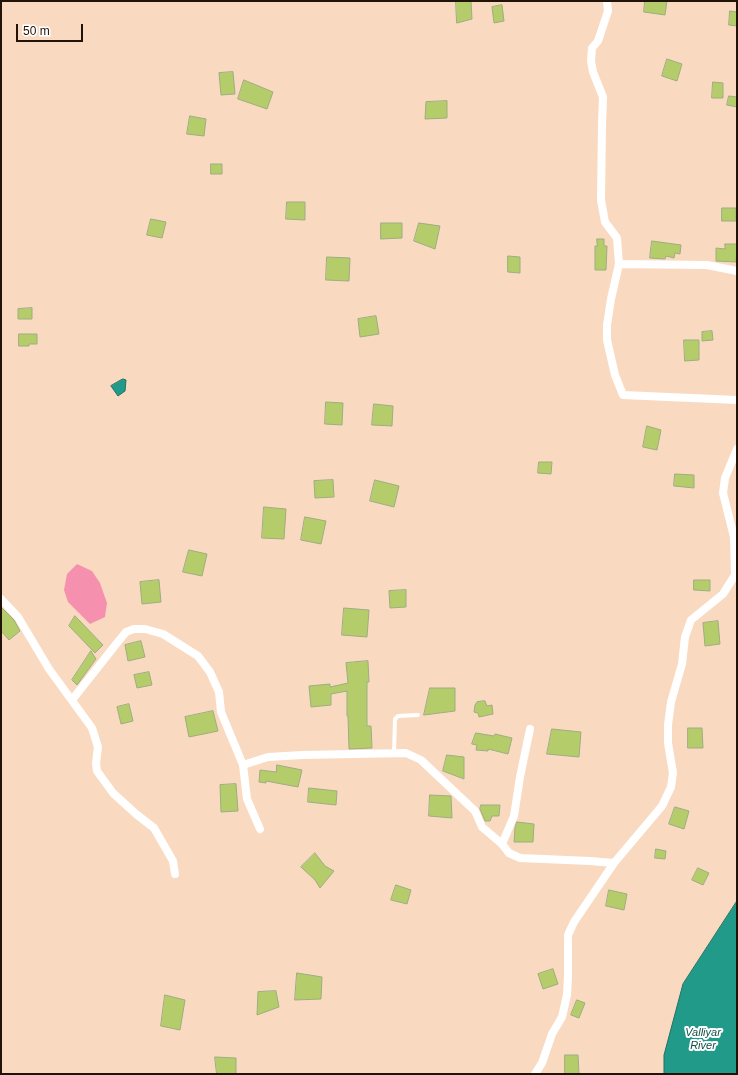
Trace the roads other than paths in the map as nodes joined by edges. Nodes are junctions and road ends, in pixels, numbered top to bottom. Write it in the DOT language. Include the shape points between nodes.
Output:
graph roads {
  1 [pos="607,1"];
  2 [pos="619,264"];
  3 [pos="737,271"];
  4 [pos="737,400"];
  5 [pos="737,449"];
  6 [pos="736,571"];
  7 [pos="1,599"];
  8 [pos="72,700"];
  9 [pos="418,715"];
  10 [pos="530,729"];
  11 [pos="394,753"];
  12 [pos="243,765"];
  13 [pos="260,829"];
  14 [pos="502,844"];
  15 [pos="614,863"];
  16 [pos="176,874"];
  17 [pos="535,1074"];
  1 -- 2 [label="street" via="608,11 598,41 592,48 591,61 603,97 601,200 605,222 617,238"];
  2 -- 3 [label="street" via="707,265"];
  2 -- 4 [label="street" via="606,325 615,375 623,395"];
  5 -- 6 [label="street" via="725,478 723,493 734,537"];
  6 -- 15 [label="street" via="723,594 690,620 668,726 673,773 671,787 662,806"];
  7 -- 8 [label="street" via="18,617 49,669"];
  8 -- 12 [label="street" via="126,632 134,628 145,628 163,634 198,656 210,672 219,692 222,712"];
  8 -- 16 [label="street" via="92,728 98,747 97,771 113,793 154,828 173,861"];
  9 -- 11 [label="lane" via="398,716 395,719"];
  10 -- 14 [label="street" via="514,816"];
  11 -- 12 [label="street" via="268,757"];
  11 -- 14 [label="street" via="406,753 421,760 475,811 482,827"];
  12 -- 13 [label="street" via="247,799"];
  14 -- 15 [label="street" via="509,853 520,858"];
  15 -- 17 [label="street" via="568,935 567,995 562,1017"];
}
